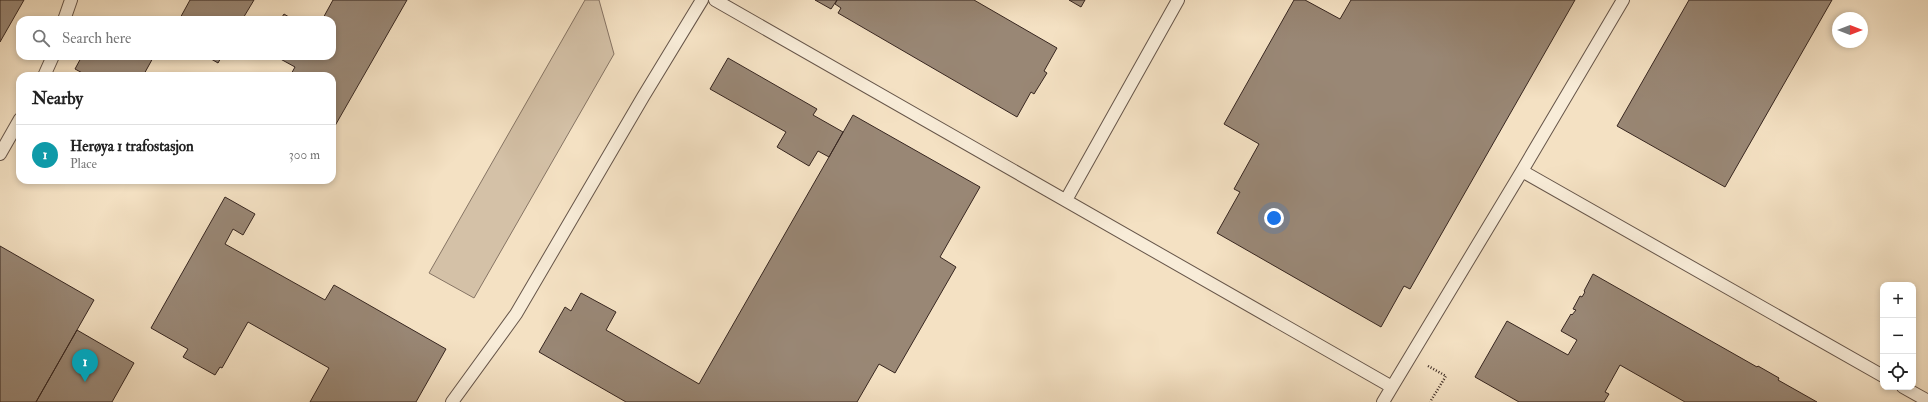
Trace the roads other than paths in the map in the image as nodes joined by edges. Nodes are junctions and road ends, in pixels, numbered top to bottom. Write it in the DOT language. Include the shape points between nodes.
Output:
graph roads {
  1 [pos="71,0"];
  2 [pos="702,0"];
  3 [pos="715,0"];
  4 [pos="1178,0"];
  5 [pos="1623,0"];
  6 [pos="65,16"];
  7 [pos="51,60"];
  8 [pos="46,72"];
  9 [pos="16,126"];
  10 [pos="0,154"];
  11 [pos="1522,171"];
  12 [pos="1066,200"];
  13 [pos="1880,374"];
  14 [pos="1392,387"];
  15 [pos="1908,390"];
  16 [pos="1928,401"];
  17 [pos="452,402"];
  18 [pos="1383,402"];
  1 -- 6 [label="lane"];
  2 -- 17 [label="lane" via="516,314"];
  3 -- 12 [label="lane"];
  4 -- 12 [label="lane"];
  5 -- 11 [label="lane"];
  7 -- 8 [label="lane"];
  9 -- 10 [label="lane"];
  11 -- 13 [label="lane"];
  11 -- 14 [label="lane"];
  12 -- 14 [label="lane"];
  14 -- 18 [label="lane"];
  15 -- 16 [label="lane"];
}
